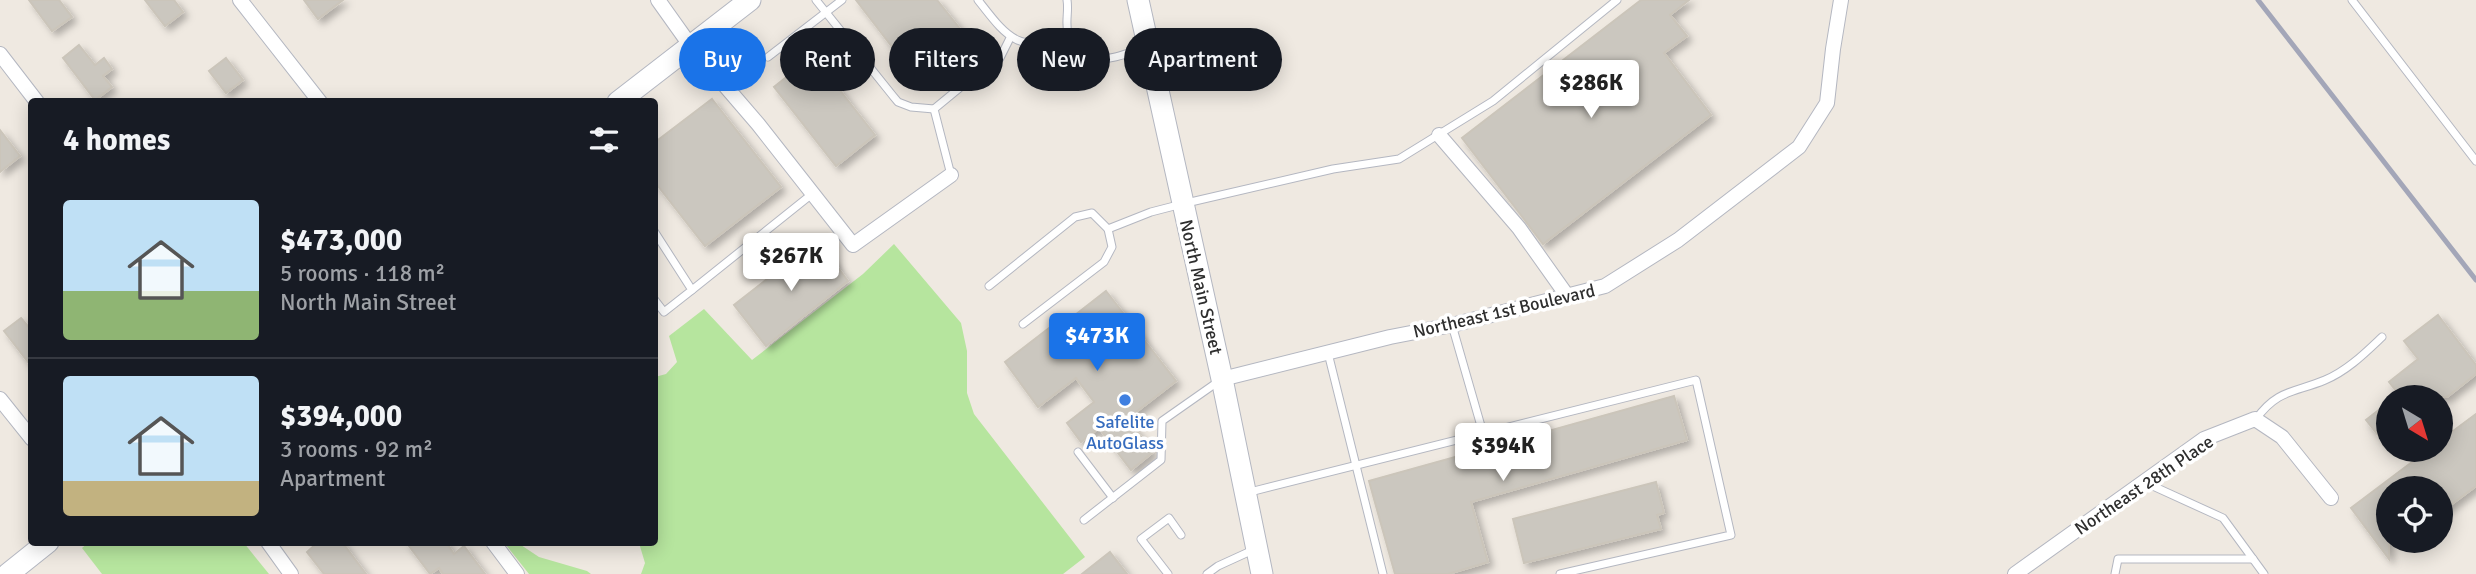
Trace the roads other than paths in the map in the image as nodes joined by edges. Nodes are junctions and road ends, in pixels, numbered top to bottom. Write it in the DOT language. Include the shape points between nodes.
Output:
graph roads {
  1 [pos="240,0"];
  2 [pos="659,0"];
  3 [pos="750,0"];
  4 [pos="816,0"];
  5 [pos="842,0"];
  6 [pos="978,0"];
  7 [pos="1067,0"];
  8 [pos="1138,0"];
  9 [pos="1617,0"];
  10 [pos="1841,0"];
  11 [pos="2352,0"];
  12 [pos="826,12"];
  13 [pos="713,28"];
  14 [pos="1067,28"];
  15 [pos="1144,28"];
  16 [pos="679,30"];
  17 [pos="1010,38"];
  18 [pos="1017,39"];
  19 [pos="0,54"];
  20 [pos="679,55"];
  21 [pos="768,57"];
  22 [pos="729,91"];
  23 [pos="1158,91"];
  24 [pos="34,98"];
  25 [pos="317,98"];
  26 [pos="623,98"];
  27 [pos="934,109"];
  28 [pos="1440,135"];
  29 [pos="2476,162"];
  30 [pos="951,175"];
  31 [pos="813,193"];
  32 [pos="1182,204"];
  33 [pos="1108,229"];
  34 [pos="658,237"];
  35 [pos="989,286"];
  36 [pos="692,290"];
  37 [pos="1568,297"];
  38 [pos="658,304"];
  39 [pos="1023,324"];
  40 [pos="1452,325"];
  41 [pos="2382,337"];
  42 [pos="1328,353"];
  43 [pos="1222,379"];
  44 [pos="0,399"];
  45 [pos="2255,419"];
  46 [pos="1483,433"];
  47 [pos="28,434"];
  48 [pos="1078,452"];
  49 [pos="1355,466"];
  50 [pos="2144,482"];
  51 [pos="1246,494"];
  52 [pos="1113,498"];
  53 [pos="2331,498"];
  54 [pos="1084,520"];
  55 [pos="1181,535"];
  56 [pos="43,546"];
  57 [pos="271,546"];
  58 [pos="496,546"];
  59 [pos="1257,549"];
  60 [pos="2253,559"];
  61 [pos="8,574"];
  62 [pos="291,574"];
  63 [pos="517,574"];
  64 [pos="1168,574"];
  65 [pos="1207,574"];
  66 [pos="1262,574"];
  67 [pos="1383,574"];
  68 [pos="1560,574"];
  69 [pos="2015,574"];
  70 [pos="2115,574"];
  71 [pos="2264,574"];
  1 -- 25 [label="street"];
  2 -- 16 [label="street"];
  3 -- 13 [label="main road"];
  4 -- 12 [label="lane"];
  5 -- 12 [label="lane"];
  6 -- 17 [label="lane"];
  7 -- 14 [label="lane"];
  8 -- 15 [label="main road, North Main Street"];
  9 -- 28 [label="lane" via="1493,101"];
  10 -- 37 [label="street, Northeast 1st Boulevard" via="1827,103 1799,147 1678,240 1605,286"];
  11 -- 29 [label="lane"];
  12 -- 21 [label="lane"];
  12 -- 27 [label="lane" via="898,102"];
  17 -- 18 [label="lane"];
  17 -- 27 [label="lane" via="1000,58"];
  19 -- 24 [label="street"];
  20 -- 26 [label="main road"];
  22 -- 31 [label="street"];
  23 -- 32 [label="main road, North Main Street"];
  27 -- 30 [label="lane"];
  28 -- 32 [label="lane" via="1399,159 1332,169"];
  28 -- 37 [label="street" via="1519,228"];
  30 -- 31 [label="street" via="853,245"];
  31 -- 36 [label="lane"];
  32 -- 33 [label="lane"];
  32 -- 43 [label="main road, North Main Street"];
  33 -- 35 [label="lane" via="1092,213 1075,217"];
  33 -- 39 [label="lane" via="1112,247 1104,262"];
  34 -- 36 [label="lane"];
  36 -- 38 [label="lane" via="664,312"];
  37 -- 40 [label="street, Northeast 1st Boulevard"];
  40 -- 42 [label="street, Northeast 1st Boulevard"];
  40 -- 46 [label="lane"];
  41 -- 45 [label="lane" via="2326,380 2276,397"];
  42 -- 43 [label="street, Northeast 1st Boulevard"];
  42 -- 49 [label="lane"];
  43 -- 51 [label="main road, North Main Street"];
  43 -- 52 [label="lane" via="1162,421 1161,460"];
  44 -- 47 [label="street"];
  45 -- 50 [label="street, Northeast 28th Place" via="2204,439"];
  45 -- 53 [label="street" via="2282,437"];
  46 -- 49 [label="lane"];
  46 -- 68 [label="lane" via="1696,380 1731,535"];
  48 -- 52 [label="lane"];
  49 -- 51 [label="lane"];
  49 -- 67 [label="lane"];
  50 -- 60 [label="lane" via="2223,518"];
  50 -- 69 [label="street, Northeast 28th Place"];
  51 -- 59 [label="main road, North Main Street"];
  52 -- 54 [label="lane"];
  55 -- 64 [label="lane" via="1169,518 1141,539"];
  56 -- 61 [label="main road"];
  57 -- 62 [label="street"];
  58 -- 63 [label="street"];
  59 -- 65 [label="lane"];
  59 -- 66 [label="main road, North Main Street"];
  60 -- 70 [label="lane" via="2118,559"];
  60 -- 71 [label="lane"];
}
